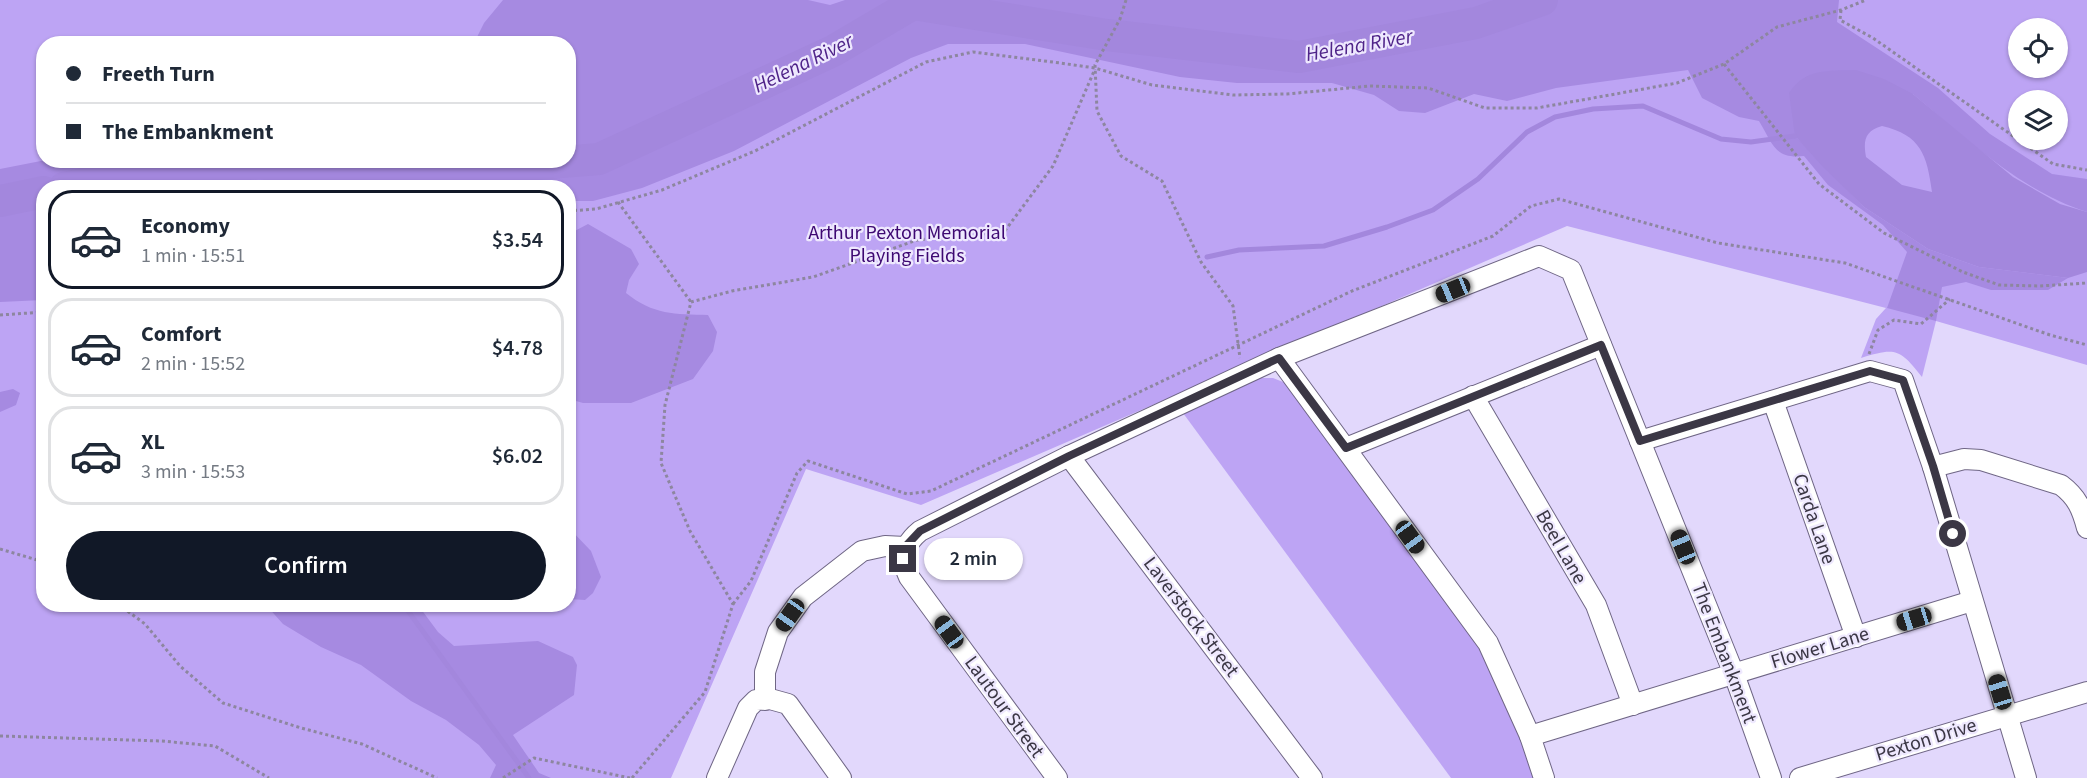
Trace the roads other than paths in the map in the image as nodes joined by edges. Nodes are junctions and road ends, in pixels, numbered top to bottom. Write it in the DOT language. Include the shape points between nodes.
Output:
graph roads {
  1 [pos="1601,345"];
  2 [pos="1279,358"];
  3 [pos="1473,396"];
  4 [pos="1773,401"];
  5 [pos="1640,441"];
  6 [pos="1346,448"];
  7 [pos="1069,456"];
  8 [pos="1933,466"];
  9 [pos="2087,528"];
  10 [pos="905,547"];
  11 [pos="1972,601"];
  12 [pos="1856,637"];
  13 [pos="1734,674"];
  14 [pos="2087,692"];
  15 [pos="765,700"];
  16 [pos="1633,705"];
  17 [pos="2007,715"];
  18 [pos="1530,736"];
  19 [pos="1541,769"];
  20 [pos="717,778"];
  21 [pos="841,778"];
  22 [pos="1057,778"];
  23 [pos="1312,778"];
  24 [pos="1554,778"];
  25 [pos="1772,778"];
  26 [pos="1800,778"];
  27 [pos="2026,778"];
  1 -- 2 [label="street, The Embankment" via="1571,270 1539,256"];
  1 -- 3 [label="street"];
  1 -- 5 [label="street, The Embankment"];
  2 -- 6 [label="street"];
  2 -- 7 [label="street, The Embankment"];
  3 -- 6 [label="street"];
  3 -- 16 [label="street, Beel Lane" via="1596,605"];
  4 -- 5 [label="street"];
  4 -- 8 [label="street" via="1870,371 1903,380"];
  4 -- 12 [label="street, Carda Lane"];
  5 -- 13 [label="street, The Embankment"];
  6 -- 18 [label="street" via="1488,643"];
  7 -- 10 [label="street, The Embankment" via="920,531"];
  7 -- 23 [label="street, Laverstock Street"];
  8 -- 9 [label="street" via="1964,459 1981,460 2061,485 2081,507"];
  8 -- 11 [label="street"];
  10 -- 15 [label="street" via="862,551 803,597 778,633 765,672"];
  10 -- 22 [label="street, Lautour Street" via="903,559 909,577"];
  11 -- 12 [label="street, Flower Lane"];
  11 -- 17 [label="street"];
  12 -- 13 [label="street, Flower Lane"];
  13 -- 16 [label="street, Flower Lane"];
  13 -- 25 [label="street, The Embankment"];
  14 -- 17 [label="street, Pexton Drive"];
  15 -- 20 [label="street" via="756,700 748,708"];
  15 -- 21 [label="street" via="788,704"];
  16 -- 18 [label="street, Flower Lane"];
  17 -- 26 [label="street, Pexton Drive"];
  17 -- 27 [label="street"];
  18 -- 19 [label="street"];
  19 -- 24 [label="street"];
}
